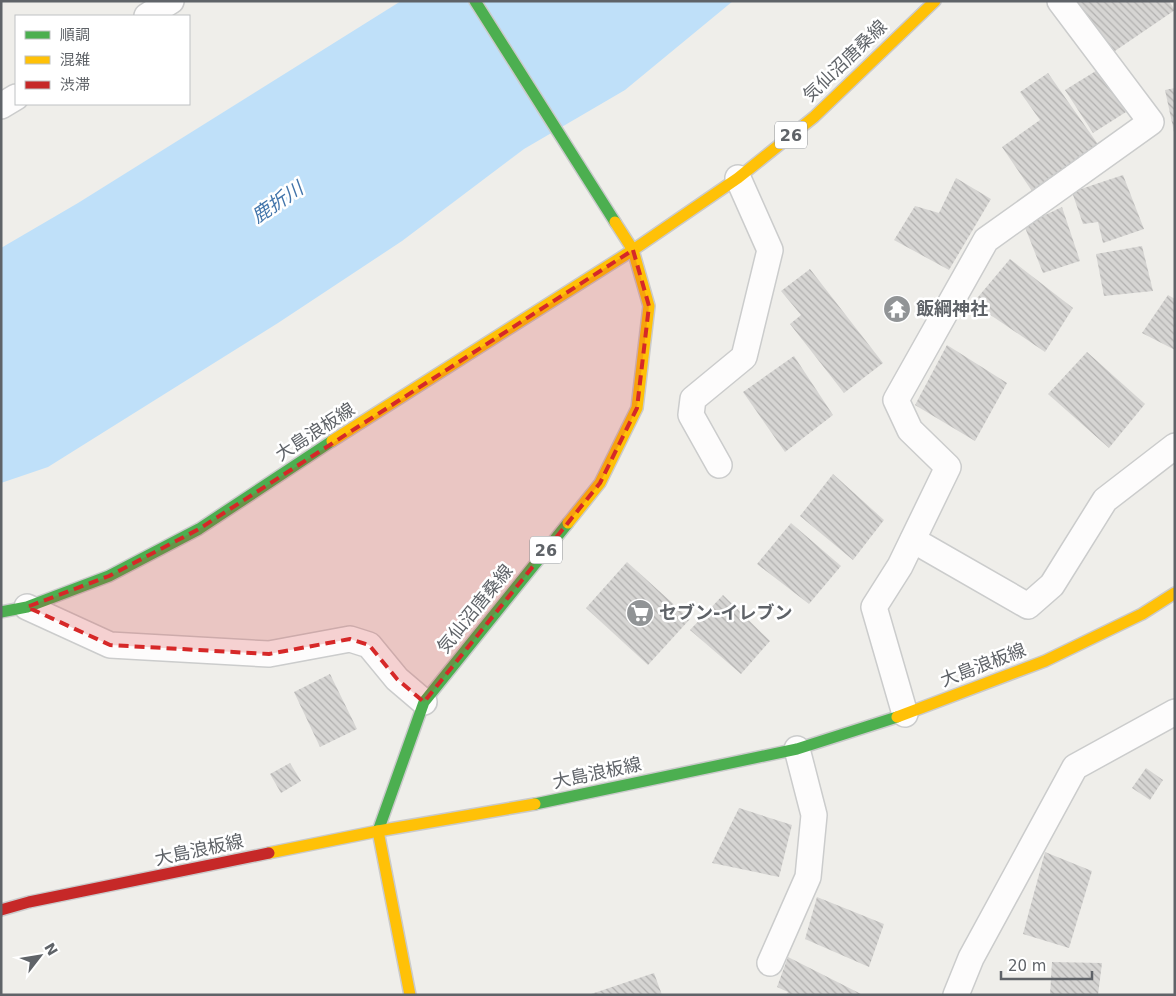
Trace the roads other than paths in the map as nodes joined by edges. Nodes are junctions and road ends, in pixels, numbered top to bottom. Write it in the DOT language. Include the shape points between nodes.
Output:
graph roads {
  1 [pos="171,1"];
  2 [pos="476,1"];
  3 [pos="935,1"];
  4 [pos="1060,1"];
  5 [pos="149,15"];
  6 [pos="15,98"];
  7 [pos="1,106"];
  8 [pos="738,178"];
  9 [pos="633,250"];
  10 [pos="1175,446"];
  11 [pos="719,466"];
  12 [pos="912,540"];
  13 [pos="1175,593"];
  14 [pos="27,607"];
  15 [pos="1,612"];
  16 [pos="424,702"];
  17 [pos="1175,712"];
  18 [pos="905,714"];
  19 [pos="797,749"];
  20 [pos="378,831"];
  21 [pos="1,910"];
  22 [pos="770,963"];
  23 [pos="410,995"];
  24 [pos="956,995"];
  1 -- 5 [label="street"];
  2 -- 9 [label="main road, 気仙沼唐桑線 / 26"];
  3 -- 8 [label="main road, 気仙沼唐桑線 / 26" via="814,117"];
  4 -- 12 [label="street" via="1151,122 986,240 896,400 910,430 948,467"];
  6 -- 7 [label="street"];
  8 -- 9 [label="main road, 気仙沼唐桑線 / 26"];
  8 -- 11 [label="street" via="770,250 744,357 693,398 691,415"];
  9 -- 14 [label="main road, 大島浪板線" via="199,529 108,576"];
  9 -- 16 [label="main road, 気仙沼唐桑線 / 26" via="649,306 638,408 600,483"];
  10 -- 12 [label="street" via="1105,500 1052,585 1028,606"];
  12 -- 18 [label="street" via="874,607"];
  13 -- 18 [label="main road, 大島浪板線" via="1142,614 1045,661"];
  14 -- 15 [label="main road, 大島浪板線"];
  14 -- 16 [label="street" via="110,645 269,654 350,638 369,645 397,679"];
  16 -- 20 [label="main road, 気仙沼唐桑線 / 26"];
  17 -- 24 [label="street" via="1075,767 971,958"];
  18 -- 19 [label="main road, 大島浪板線"];
  19 -- 20 [label="main road, 大島浪板線" via="504,810"];
  19 -- 22 [label="street" via="814,815 808,877"];
  20 -- 21 [label="main road, 大島浪板線"];
  20 -- 23 [label="main road"];
}
